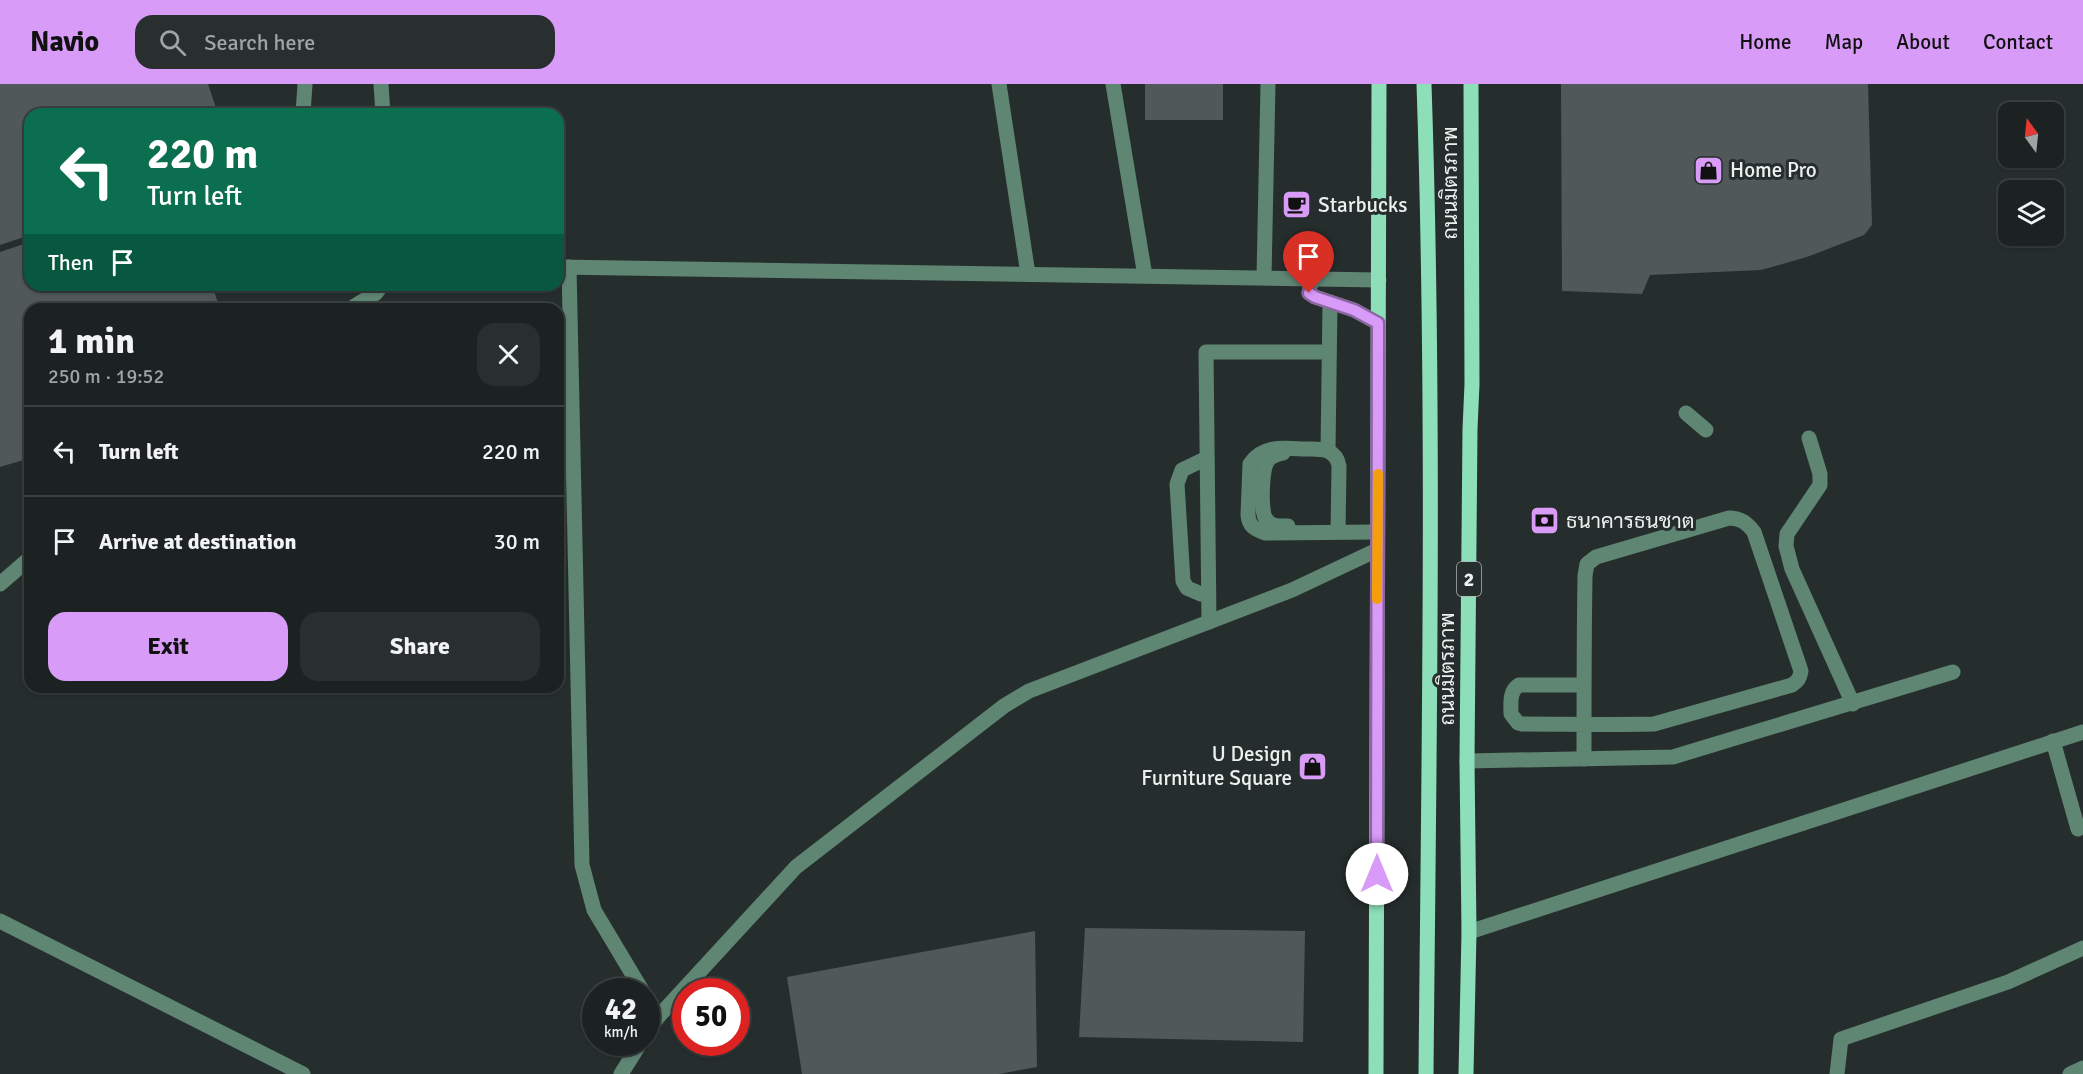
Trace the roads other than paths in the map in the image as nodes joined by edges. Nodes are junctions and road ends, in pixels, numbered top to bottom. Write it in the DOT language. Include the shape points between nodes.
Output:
graph roads {
  1 [pos="305,84"];
  2 [pos="381,84"];
  3 [pos="999,84"];
  4 [pos="1113,84"];
  5 [pos="1268,84"];
  6 [pos="1379,84"];
  7 [pos="1471,84"];
  8 [pos="1423,89"];
  9 [pos="303,108"];
  10 [pos="383,108"];
  11 [pos="564,267"];
  12 [pos="1028,274"];
  13 [pos="1145,276"];
  14 [pos="1264,277"];
  15 [pos="1315,279"];
  16 [pos="1379,280"];
  17 [pos="376,291"];
  18 [pos="1330,302"];
  19 [pos="359,303"];
  20 [pos="1378,323"];
  21 [pos="1329,352"];
  22 [pos="1686,413"];
  23 [pos="1706,430"];
  24 [pos="1809,438"];
  25 [pos="1328,451"];
  26 [pos="1207,458"];
  27 [pos="1338,532"];
  28 [pos="1377,532"];
  29 [pos="1377,549"];
  30 [pos="24,563"];
  31 [pos="0,584"];
  32 [pos="1208,594"];
  33 [pos="1209,622"];
  34 [pos="1953,672"];
  35 [pos="1583,685"];
  36 [pos="1852,704"];
  37 [pos="1584,724"];
  38 [pos="2083,732"];
  39 [pos="2054,741"];
  40 [pos="1584,759"];
  41 [pos="1467,761"];
  42 [pos="2078,829"];
  43 [pos="0,921"];
  44 [pos="1469,932"];
  45 [pos="2083,948"];
  46 [pos="635,978"];
  47 [pos="660,1015"];
  48 [pos="632,1056"];
  49 [pos="1426,1058"];
  50 [pos="2083,1068"];
  51 [pos="303,1074"];
  52 [pos="621,1074"];
  53 [pos="1376,1074"];
  54 [pos="1416,1074"];
  55 [pos="1426,1074"];
  56 [pos="1466,1074"];
  57 [pos="1837,1074"];
  58 [pos="2070,1074"];
  1 -- 9 [label="street"];
  2 -- 10 [label="street"];
  3 -- 12 [label="street"];
  4 -- 13 [label="street"];
  5 -- 14 [label="street"];
  6 -- 16 [label="main road"];
  7 -- 41 [label="main road, ถนนมิตรภาพ / 2"];
  8 -- 49 [label="main road, ถนนมิตรภาพ / 2" via="1431,568"];
  11 -- 12 [label="street"];
  11 -- 46 [label="street" via="582,865 594,910"];
  12 -- 13 [label="street"];
  13 -- 14 [label="street"];
  14 -- 15 [label="street"];
  15 -- 16 [label="street"];
  15 -- 18 [label="street" via="1309,293"];
  16 -- 20 [label="main road"];
  17 -- 19 [label="street"];
  18 -- 20 [label="street"];
  18 -- 21 [label="street"];
  20 -- 28 [label="main road"];
  21 -- 25 [label="street"];
  21 -- 26 [label="street" via="1206,352"];
  22 -- 23 [label="street"];
  24 -- 36 [label="street" via="1820,485 1787,534 1786,546 1792,569"];
  25 -- 27 [label="street" via="1339,466"];
  25 -- 27 [label="street" via="1276,448 1254,458 1250,464 1249,523 1265,533"];
  26 -- 32 [label="street"];
  26 -- 32 [label="street" via="1182,470 1177,484 1181,574 1187,588"];
  27 -- 28 [label="street"];
  28 -- 29 [label="main road"];
  29 -- 33 [label="street" via="1292,590"];
  29 -- 53 [label="main road"];
  30 -- 31 [label="street"];
  32 -- 33 [label="street"];
  33 -- 47 [label="street" via="1029,691 1004,706 796,867"];
  34 -- 36 [label="street"];
  35 -- 37 [label="street"];
  35 -- 37 [label="street" via="1514,688 1511,714 1522,724"];
  35 -- 37 [label="street" via="1585,569 1590,561 1729,518 1749,525 1801,670 1797,682 1663,723"];
  36 -- 40 [label="street" via="1673,757"];
  37 -- 40 [label="street"];
  38 -- 39 [label="street"];
  39 -- 42 [label="street"];
  39 -- 44 [label="street"];
  40 -- 41 [label="street"];
  41 -- 44 [label="main road, ถนนมิตรภาพ / 2"];
  43 -- 51 [label="street"];
  44 -- 56 [label="main road, ถนนมิตรภาพ / 2"];
  45 -- 57 [label="street" via="2008,982 1841,1040"];
  48 -- 52 [label="street"];
  49 -- 54 [label="main road"];
  49 -- 55 [label="main road, ถนนมิตรภาพ / 2"];
  50 -- 58 [label="street"];
}
